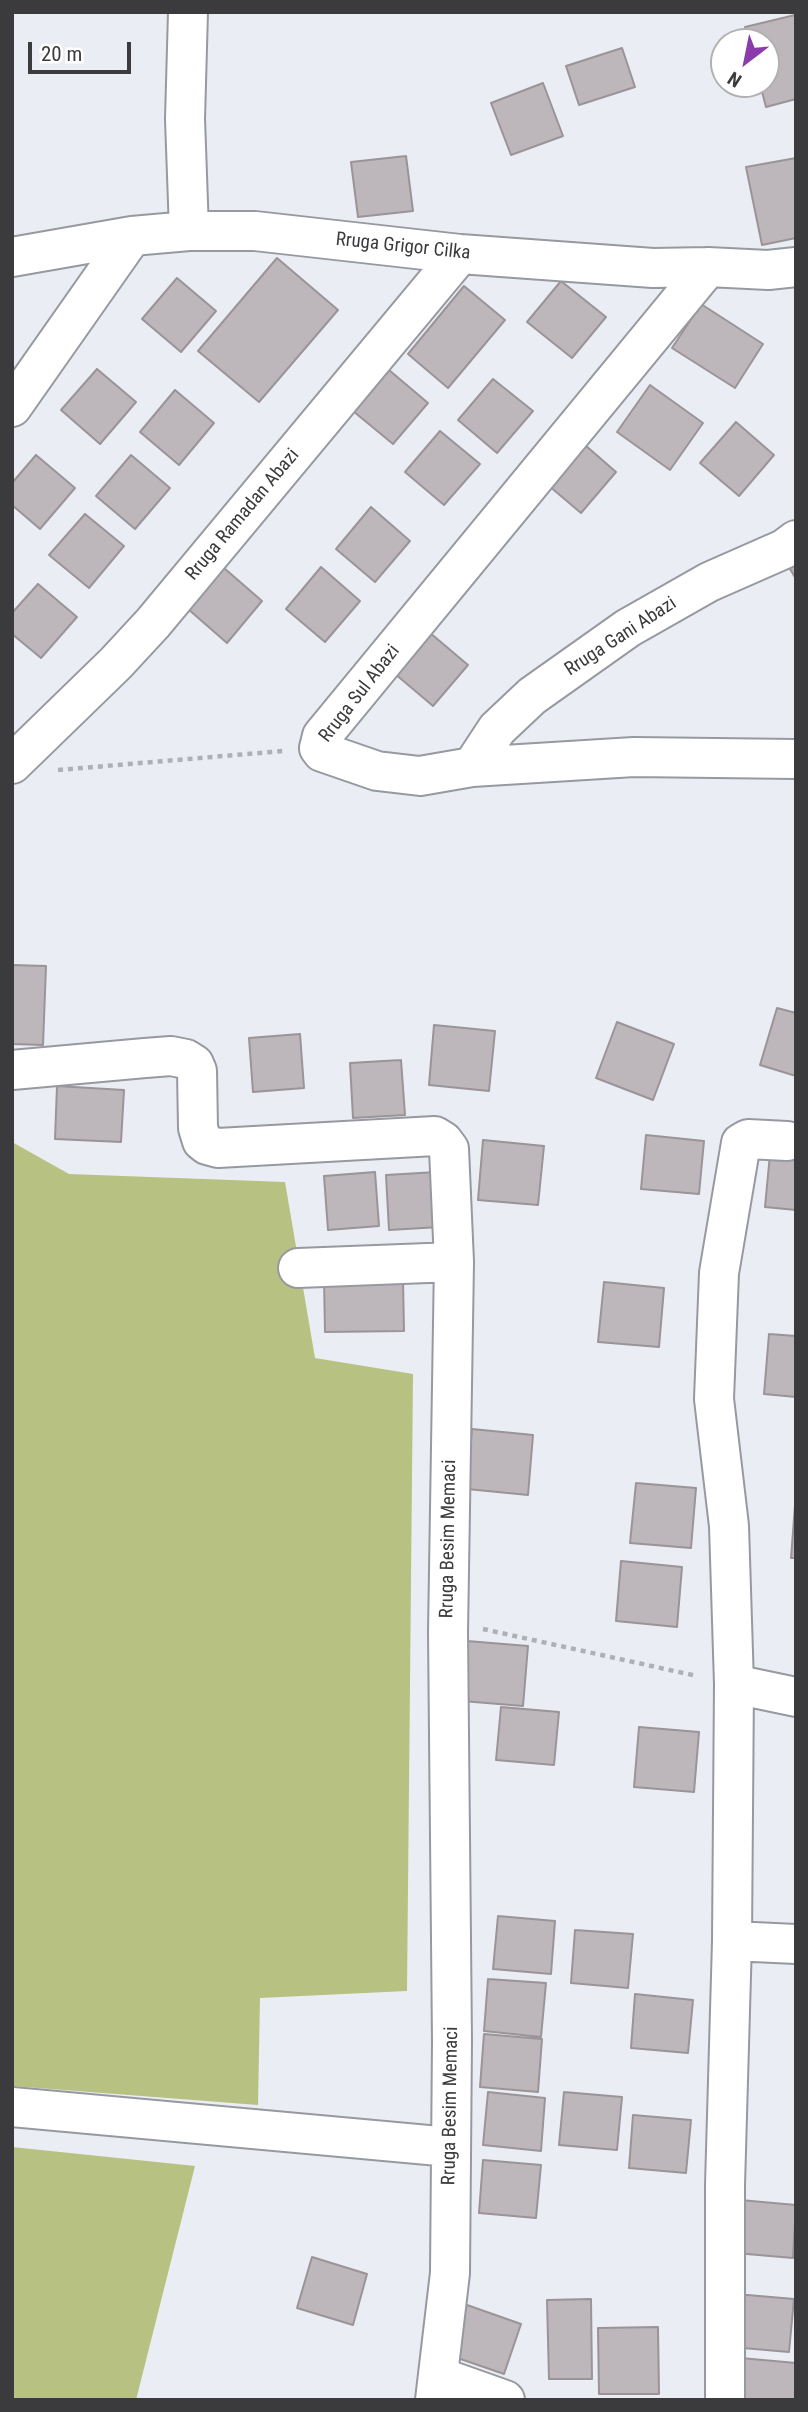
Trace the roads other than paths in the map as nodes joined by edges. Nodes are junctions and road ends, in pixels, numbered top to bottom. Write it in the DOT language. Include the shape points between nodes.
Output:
graph roads {
  1 [pos="188,12"];
  2 [pos="188,231"];
  3 [pos="132,236"];
  4 [pos="460,254"];
  5 [pos="12,257"];
  6 [pos="708,267"];
  7 [pos="796,267"];
  8 [pos="12,407"];
  9 [pos="796,540"];
  10 [pos="796,759"];
  11 [pos="12,764"];
  12 [pos="472,767"];
  13 [pos="12,1070"];
  14 [pos="787,1141"];
  15 [pos="454,1262"];
  16 [pos="298,1268"];
  17 [pos="734,1684"];
  18 [pos="796,1697"];
  19 [pos="732,1941"];
  20 [pos="796,1944"];
  21 [pos="12,2107"];
  22 [pos="450,2147"];
  23 [pos="437,2388"];
  24 [pos="505,2400"];
  25 [pos="725,2400"];
  1 -- 2 [label="street"];
  2 -- 3 [label="street, Rruga Grigor Cilka"];
  2 -- 4 [label="street, Rruga Grigor Cilka" via="255,231"];
  3 -- 5 [label="street, Rruga Grigor Cilka"];
  3 -- 8 [label="street"];
  4 -- 6 [label="street, Rruga Grigor Cilka" via="653,268"];
  4 -- 11 [label="street, Rruga Ramadan Abazi" via="153,623"];
  6 -- 7 [label="street, Rruga Grigor Cilka"];
  6 -- 12 [label="street, Rruga Sul Abazi" via="322,736 318,748 377,771 420,776"];
  9 -- 12 [label="street, Rruga Gani Abazi" via="628,628 533,696 497,729"];
  10 -- 12 [label="street, Rruga Sul Abazi" via="634,757"];
  13 -- 15 [label="street, Rruga Besim Memaci" via="172,1056 186,1059 197,1071 199,1136 207,1145 218,1147 435,1136 449,1149"];
  14 -- 17 [label="street" via="748,1139 741,1143 719,1273 714,1399 729,1526"];
  15 -- 16 [label="street"];
  15 -- 22 [label="street, Rruga Besim Memaci" via="448,1622"];
  17 -- 18 [label="street"];
  17 -- 19 [label="street"];
  19 -- 20 [label="street"];
  19 -- 25 [label="street" via="724,2185"];
  21 -- 22 [label="street"];
  22 -- 23 [label="street, Rruga Besim Memaci" via="450,2273"];
  23 -- 24 [label="street, Rruga Besim Memaci"];
}
